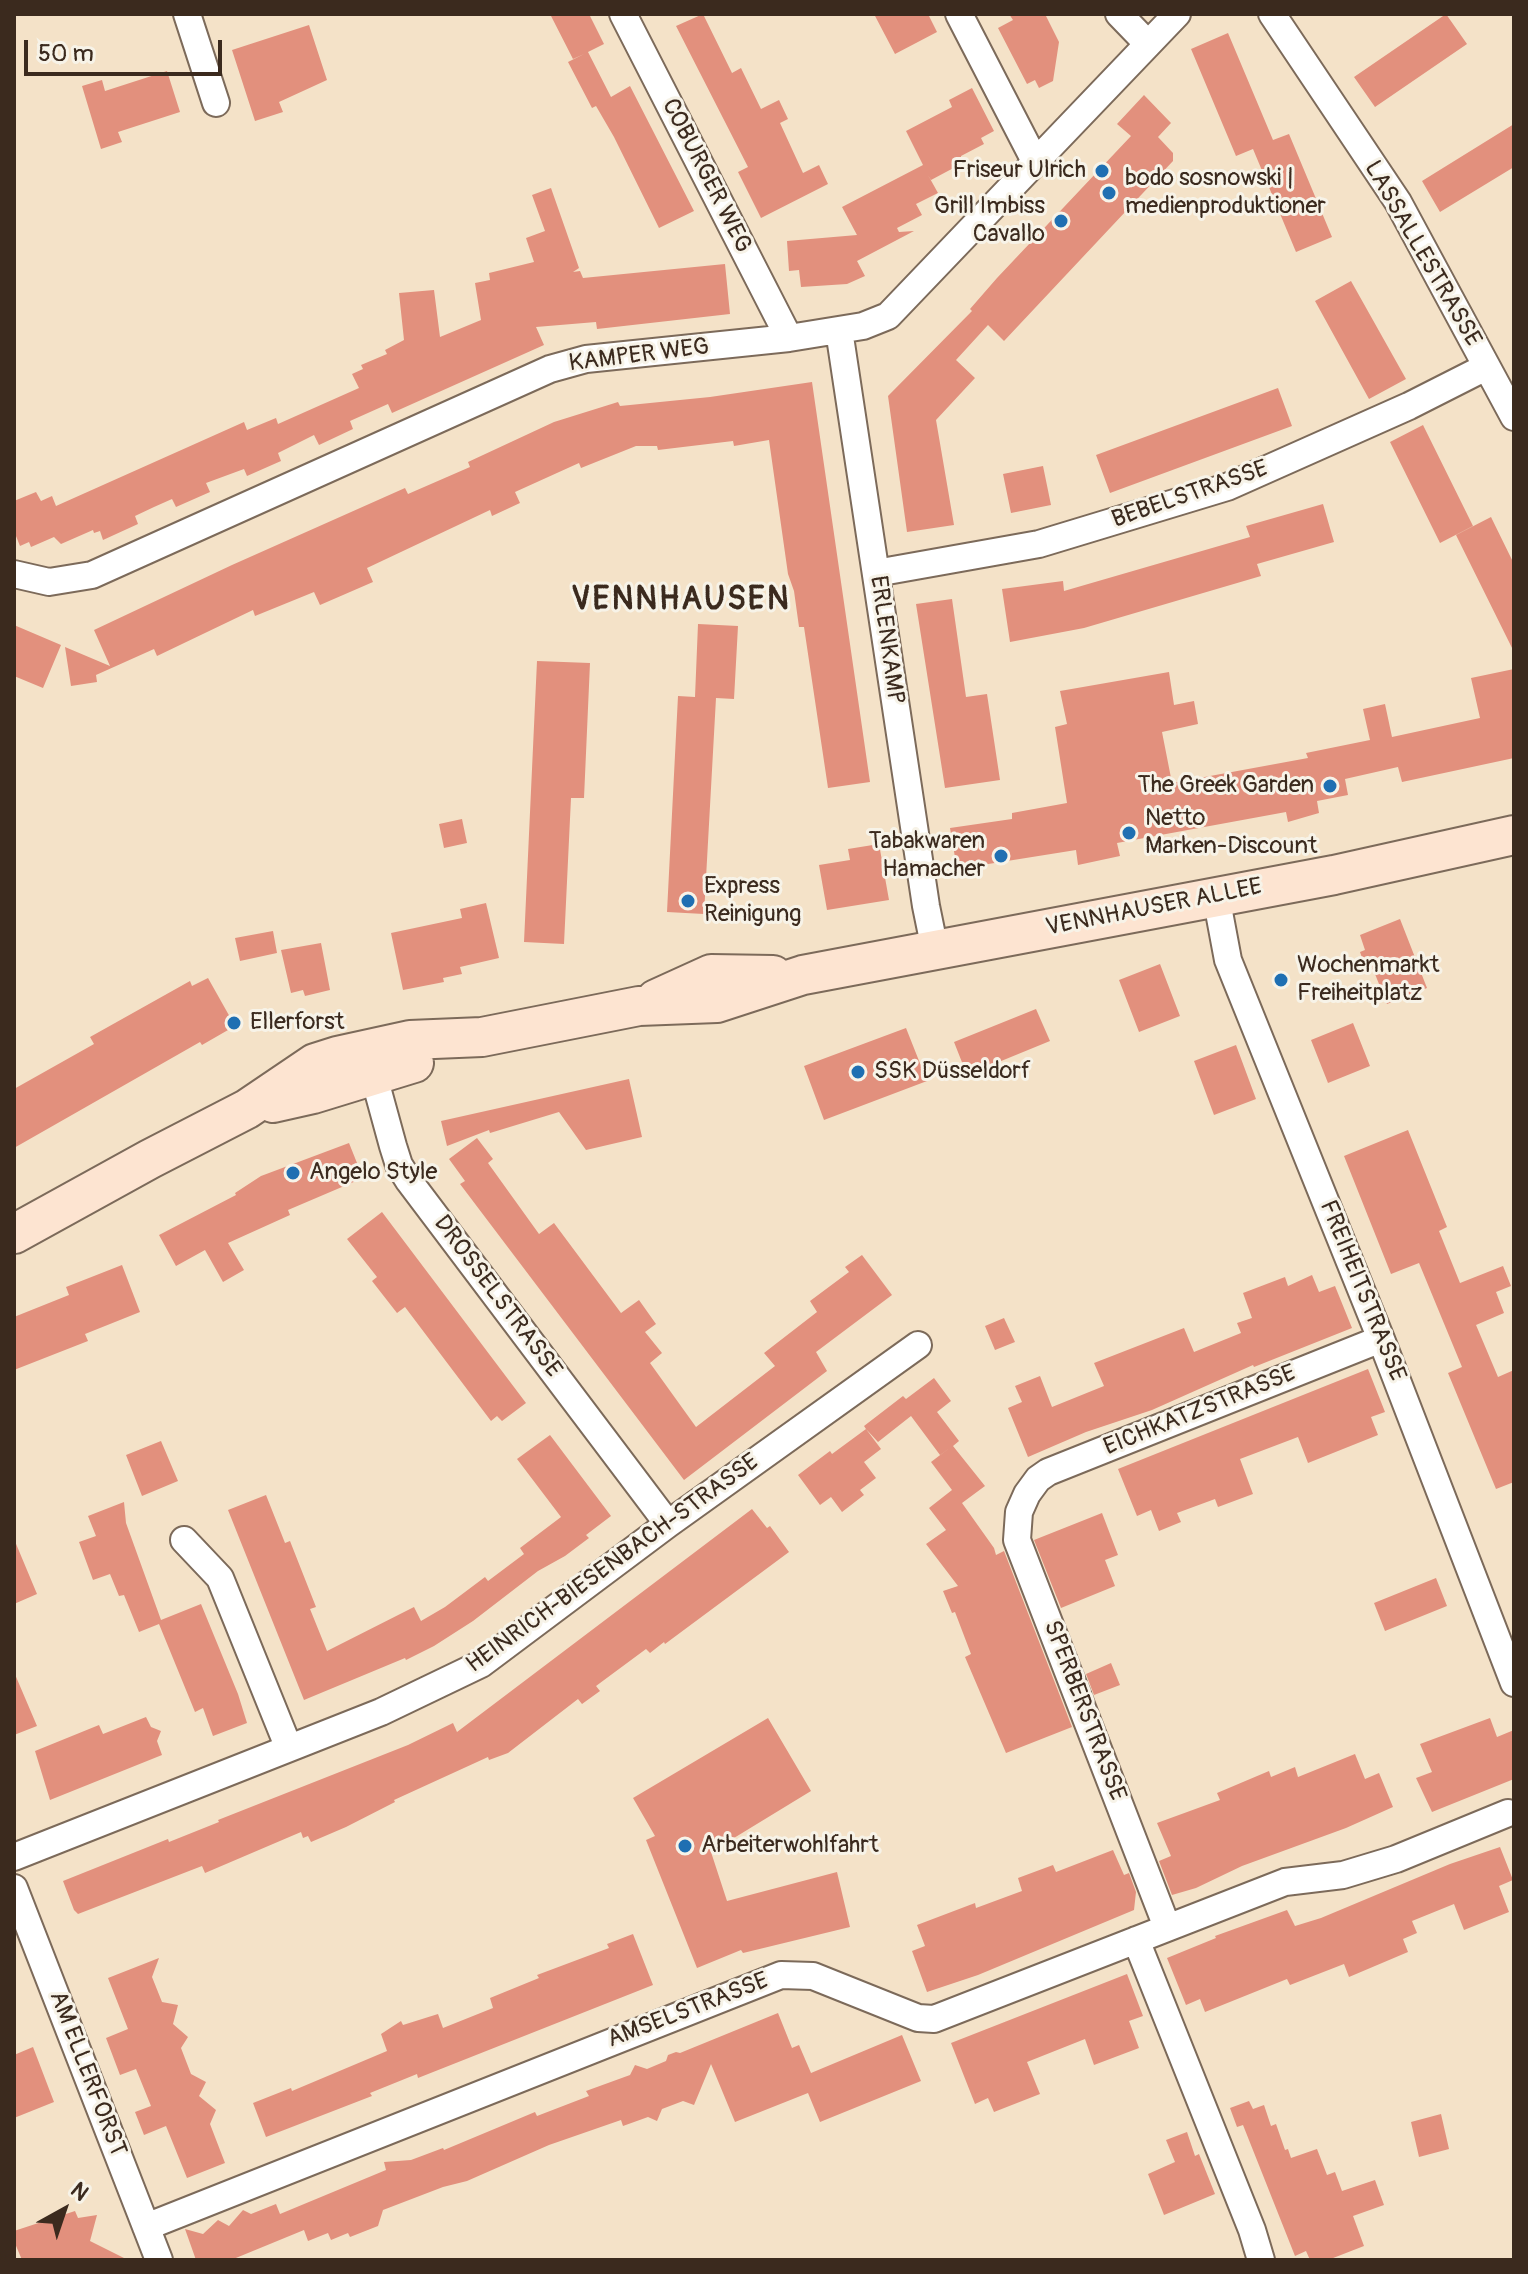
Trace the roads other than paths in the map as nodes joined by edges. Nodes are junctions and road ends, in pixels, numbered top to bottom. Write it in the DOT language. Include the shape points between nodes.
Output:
graph roads {
  1 [pos="187,14"];
  2 [pos="623,14"];
  3 [pos="959,14"];
  4 [pos="1119,14"];
  5 [pos="1177,14"];
  6 [pos="1272,14"];
  7 [pos="1148,44"];
  8 [pos="216,103"];
  9 [pos="1036,163"];
  10 [pos="839,330"];
  11 [pos="789,338"];
  12 [pos="1486,367"];
  13 [pos="1514,417"];
  14 [pos="876,573"];
  15 [pos="14,574"];
  16 [pos="1514,835"];
  17 [pos="1216,896"];
  18 [pos="935,950"];
  19 [pos="370,1062"];
  20 [pos="14,1234"];
  21 [pos="1381,1339"];
  22 [pos="918,1345"];
  23 [pos="1027,1494"];
  24 [pos="668,1524"];
  25 [pos="184,1540"];
  26 [pos="1514,1683"];
  27 [pos="288,1746"];
  28 [pos="1512,1817"];
  29 [pos="14,1857"];
  30 [pos="16,1901"];
  31 [pos="1167,1927"];
  32 [pos="1136,1940"];
  33 [pos="146,2227"];
  34 [pos="159,2260"];
  35 [pos="1261,2260"];
  1 -- 8 [label="street"];
  2 -- 11 [label="street, COBURGER WEG"];
  3 -- 9 [label="street"];
  4 -- 7 [label="street"];
  5 -- 7 [label="street, KAMPER WEG"];
  6 -- 12 [label="street, LASSALLESTRASSE" via="1398,202"];
  7 -- 9 [label="street, KAMPER WEG"];
  9 -- 10 [label="street, KAMPER WEG" via="888,316"];
  10 -- 11 [label="street, KAMPER WEG"];
  10 -- 14 [label="street, ERLENKAMP"];
  11 -- 15 [label="street, KAMPER WEG" via="586,359 550,369 92,575 49,582"];
  12 -- 13 [label="street, LASSALLESTRASSE"];
  12 -- 14 [label="street, BEBELSTRASSE" via="1227,487 1039,544"];
  14 -- 18 [label="street, ERLENKAMP"];
  16 -- 17 [label="main road, VENNHAUSER ALLEE"];
  17 -- 18 [label="main road, VENNHAUSER ALLEE"];
  17 -- 21 [label="street, FREIHEITSTRASSE" via="1228,960"];
  18 -- 19 [label="main road, VENNHAUSER ALLEE" via="794,977 717,1003 639,1006 466,1039 410,1040"];
  19 -- 20 [label="main road, VENNHAUSER ALLEE" via="313,1094 247,1109"];
  19 -- 24 [label="street, DROSSELSTRASSE" via="396,1155 409,1181"];
  21 -- 23 [label="street, EICHKATZSTRASSE" via="1048,1472"];
  21 -- 26 [label="street, FREIHEITSTRASSE"];
  22 -- 24 [label="street, HEINRICH-BIESENBACH-STRASSE"];
  23 -- 31 [label="street, SPERBERSTRASSE" via="1017,1540"];
  24 -- 27 [label="street, HEINRICH-BIESENBACH-STRASSE" via="481,1664 381,1712"];
  25 -- 27 [label="street" via="220,1578"];
  27 -- 29 [label="street, HEINRICH-BIESENBACH-STRASSE"];
  28 -- 31 [label="street, AMSELSTRASSE" via="1343,1875 1285,1882"];
  30 -- 33 [label="street, AM ELLERFORST"];
  31 -- 32 [label="street, AMSELSTRASSE"];
  32 -- 33 [label="street, AMSELSTRASSE" via="934,2019 918,2018 813,1976 781,1975"];
  32 -- 35 [label="street"];
  33 -- 34 [label="street, AM ELLERFORST"];
}
